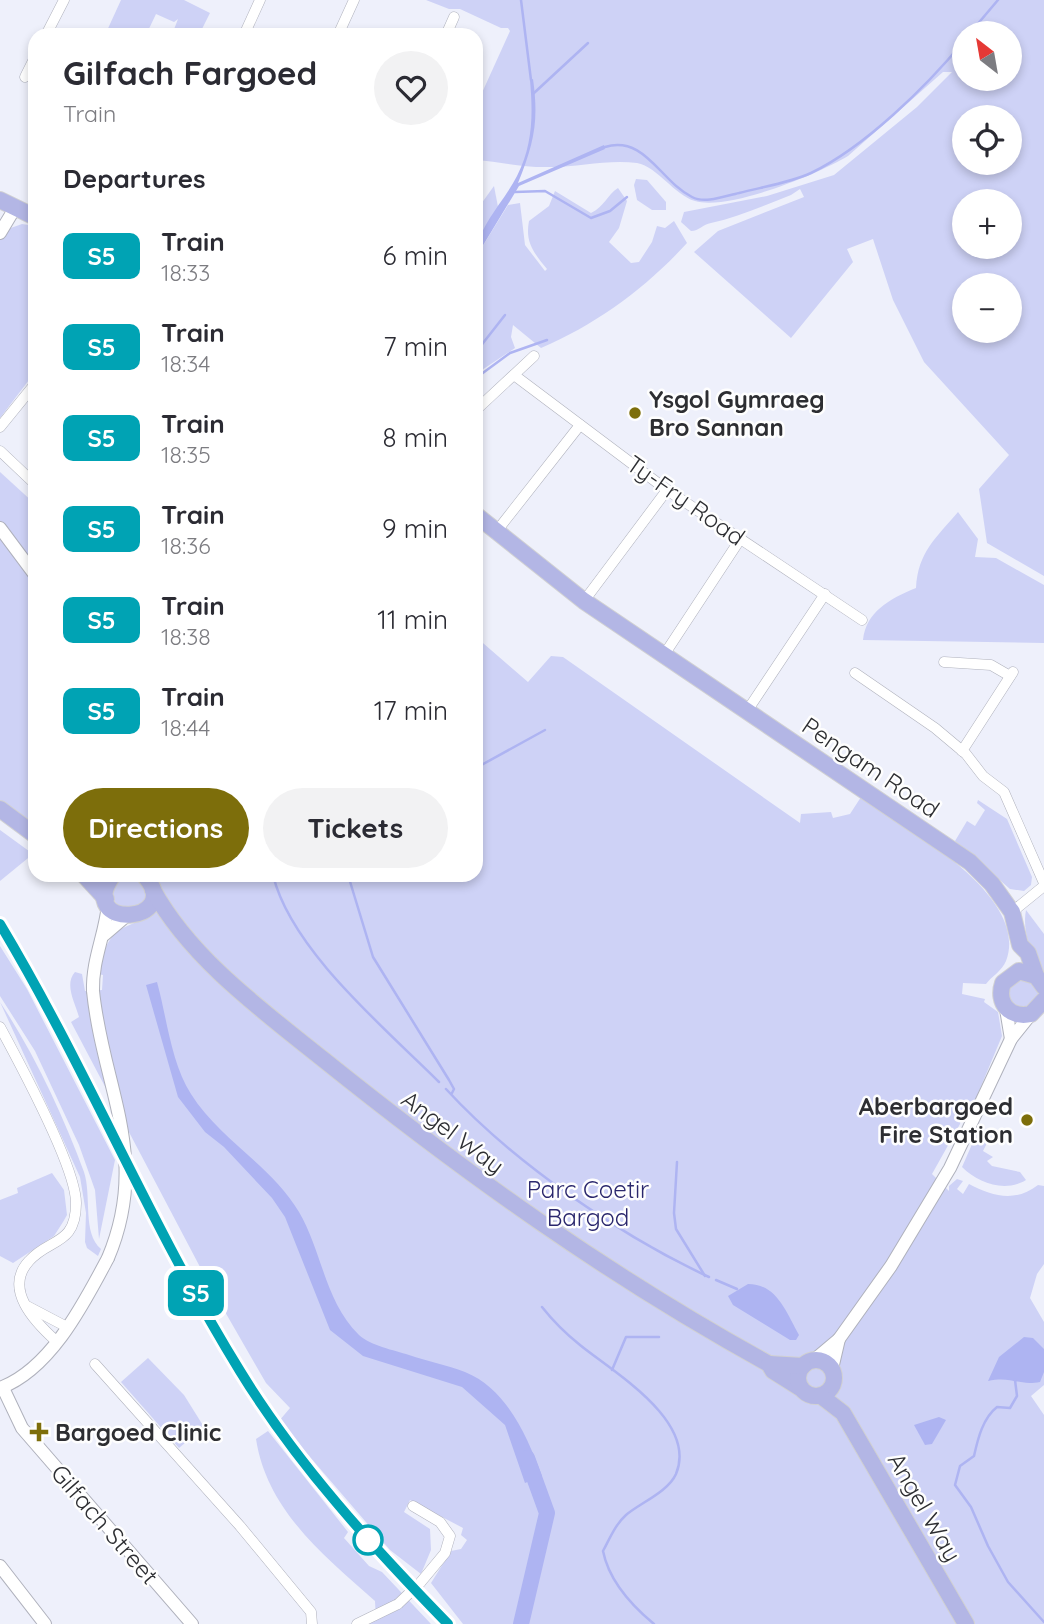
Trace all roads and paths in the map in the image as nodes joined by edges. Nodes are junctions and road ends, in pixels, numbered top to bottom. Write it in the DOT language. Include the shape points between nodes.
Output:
graph roads {
  1 [pos="64,0"];
  2 [pos="260,0"];
  3 [pos="354,0"];
  4 [pos="454,17"];
  5 [pos="50,28"];
  6 [pos="247,28"];
  7 [pos="341,28"];
  8 [pos="449,28"];
  9 [pos="28,71"];
  10 [pos="25,77"];
  11 [pos="4,205"];
  12 [pos="28,214"];
  13 [pos="0,233"];
  14 [pos="534,356"];
  15 [pos="514,374"];
  16 [pos="28,393"];
  17 [pos="483,403"];
  18 [pos="580,425"];
  19 [pos="0,427"];
  20 [pos="0,451"];
  21 [pos="28,477"];
  22 [pos="667,489"];
  23 [pos="483,521"];
  24 [pos="0,528"];
  25 [pos="496,532"];
  26 [pos="741,538"];
  27 [pos="28,566"];
  28 [pos="825,594"];
  29 [pos="584,601"];
  30 [pos="862,620"];
  31 [pos="664,655"];
  32 [pos="944,662"];
  33 [pos="855,673"];
  34 [pos="878,673"];
  35 [pos="870,683"];
  36 [pos="747,711"];
  37 [pos="962,751"];
  38 [pos="0,809"];
  39 [pos="28,830"];
  40 [pos="89,882"];
  41 [pos="109,882"];
  42 [pos="149,882"];
  43 [pos="150,882"];
  44 [pos="1044,885"];
  45 [pos="107,902"];
  46 [pos="1012,912"];
  47 [pos="133,915"];
  48 [pos="171,922"];
  49 [pos="104,935"];
  50 [pos="1020,945"];
  51 [pos="1010,975"];
  52 [pos="1040,981"];
  53 [pos="1040,1007"];
  54 [pos="1006,1009"];
  55 [pos="0,1027"];
  56 [pos="1012,1040"];
  57 [pos="27,1306"];
  58 [pos="67,1327"];
  59 [pos="839,1339"];
  60 [pos="56,1341"];
  61 [pos="808,1363"];
  62 [pos="95,1364"];
  63 [pos="769,1364"];
  64 [pos="833,1375"];
  65 [pos="1,1388"];
  66 [pos="800,1388"];
  67 [pos="821,1396"];
  68 [pos="843,1413"];
  69 [pos="413,1506"];
  70 [pos="3,1575"];
  71 [pos="45,1624"];
  72 [pos="192,1624"];
  73 [pos="312,1624"];
  74 [pos="357,1624"];
  75 [pos="966,1624"];
  1 -- 5 [label="street"];
  2 -- 6 [label="street"];
  3 -- 7 [label="street"];
  4 -- 8 [label="street"];
  9 -- 10 [label="street"];
  11 -- 12 [label="main road"];
  11 -- 13 [label="street"];
  14 -- 15 [label="street"];
  15 -- 17 [label="street"];
  15 -- 18 [label="street, Ty-Fry Road"];
  16 -- 19 [label="street"];
  18 -- 22 [label="street, Ty-Fry Road"];
  18 -- 25 [label="street"];
  20 -- 21 [label="street"];
  22 -- 26 [label="street, Ty-Fry Road"];
  22 -- 29 [label="street"];
  23 -- 25 [label="main road, Pengam Road"];
  24 -- 27 [label="street"];
  25 -- 29 [label="main road, Pengam Road"];
  26 -- 28 [label="street, Ty-Fry Road"];
  26 -- 31 [label="street"];
  28 -- 30 [label="street, Ty-Fry Road"];
  28 -- 36 [label="street"];
  29 -- 31 [label="main road, Pengam Road"];
  31 -- 36 [label="main road, Pengam Road"];
  32 -- 37 [label="street" via="991,664 1011,674"];
  33 -- 35 [label="street"];
  34 -- 35 [label="street"];
  35 -- 37 [label="street"];
  36 -- 46 [label="main road, Pengam Road" via="970,862"];
  37 -- 44 [label="street" via="1004,792"];
  38 -- 39 [label="main road"];
  40 -- 45 [label="main road"];
  41 -- 45 [label="main road"];
  42 -- 47 [label="main road" via="151,902"];
  43 -- 48 [label="main road, Angel Way"];
  44 -- 46 [label="street"];
  45 -- 47 [label="main road"];
  45 -- 49 [label="street"];
  46 -- 50 [label="main road, Pengam Road"];
  47 -- 48 [label="main road, Angel Way"];
  47 -- 49 [label="street"];
  48 -- 63 [label="main road, Angel Way" via="280,1024 475,1178 592,1260"];
  49 -- 58 [label="street, bridge" via="94,967 93,991 124,1134 125,1203 108,1258"];
  50 -- 51 [label="main road"];
  50 -- 52 [label="main road, Pengam Road"];
  51 -- 52 [label="main road" via="1025,971"];
  51 -- 54 [label="main road" via="1000,989"];
  53 -- 54 [label="main road" via="1018,1015"];
  53 -- 56 [label="street"];
  54 -- 56 [label="street"];
  55 -- 57 [label="street" via="47,1122 76,1202 69,1231 56,1245 28,1261 22,1272 20,1293"];
  56 -- 59 [label="street" via="950,1168 891,1266"];
  57 -- 58 [label="street"];
  57 -- 60 [label="street" via="31,1318"];
  58 -- 60 [label="street"];
  59 -- 61 [label="street"];
  59 -- 64 [label="street"];
  60 -- 65 [label="street" via="18,1380"];
  61 -- 63 [label="main road, Angel Way"];
  61 -- 64 [label="main road" via="824,1362"];
  61 -- 66 [label="main road" via="798,1376"];
  62 -- 73 [label="street" via="240,1526 311,1612"];
  63 -- 66 [label="main road, Angel Way"];
  64 -- 67 [label="main road" via="830,1390"];
  64 -- 68 [label="main road, Angel Way"];
  65 -- 72 [label="street, Gilfach Street" via="22,1428"];
  66 -- 67 [label="main road"];
  67 -- 68 [label="main road, Angel Way"];
  68 -- 75 [label="main road, Angel Way"];
  69 -- 74 [label="street, bridge" via="440,1522 450,1536 444,1553 398,1604"];
  70 -- 71 [label="street"];
}
